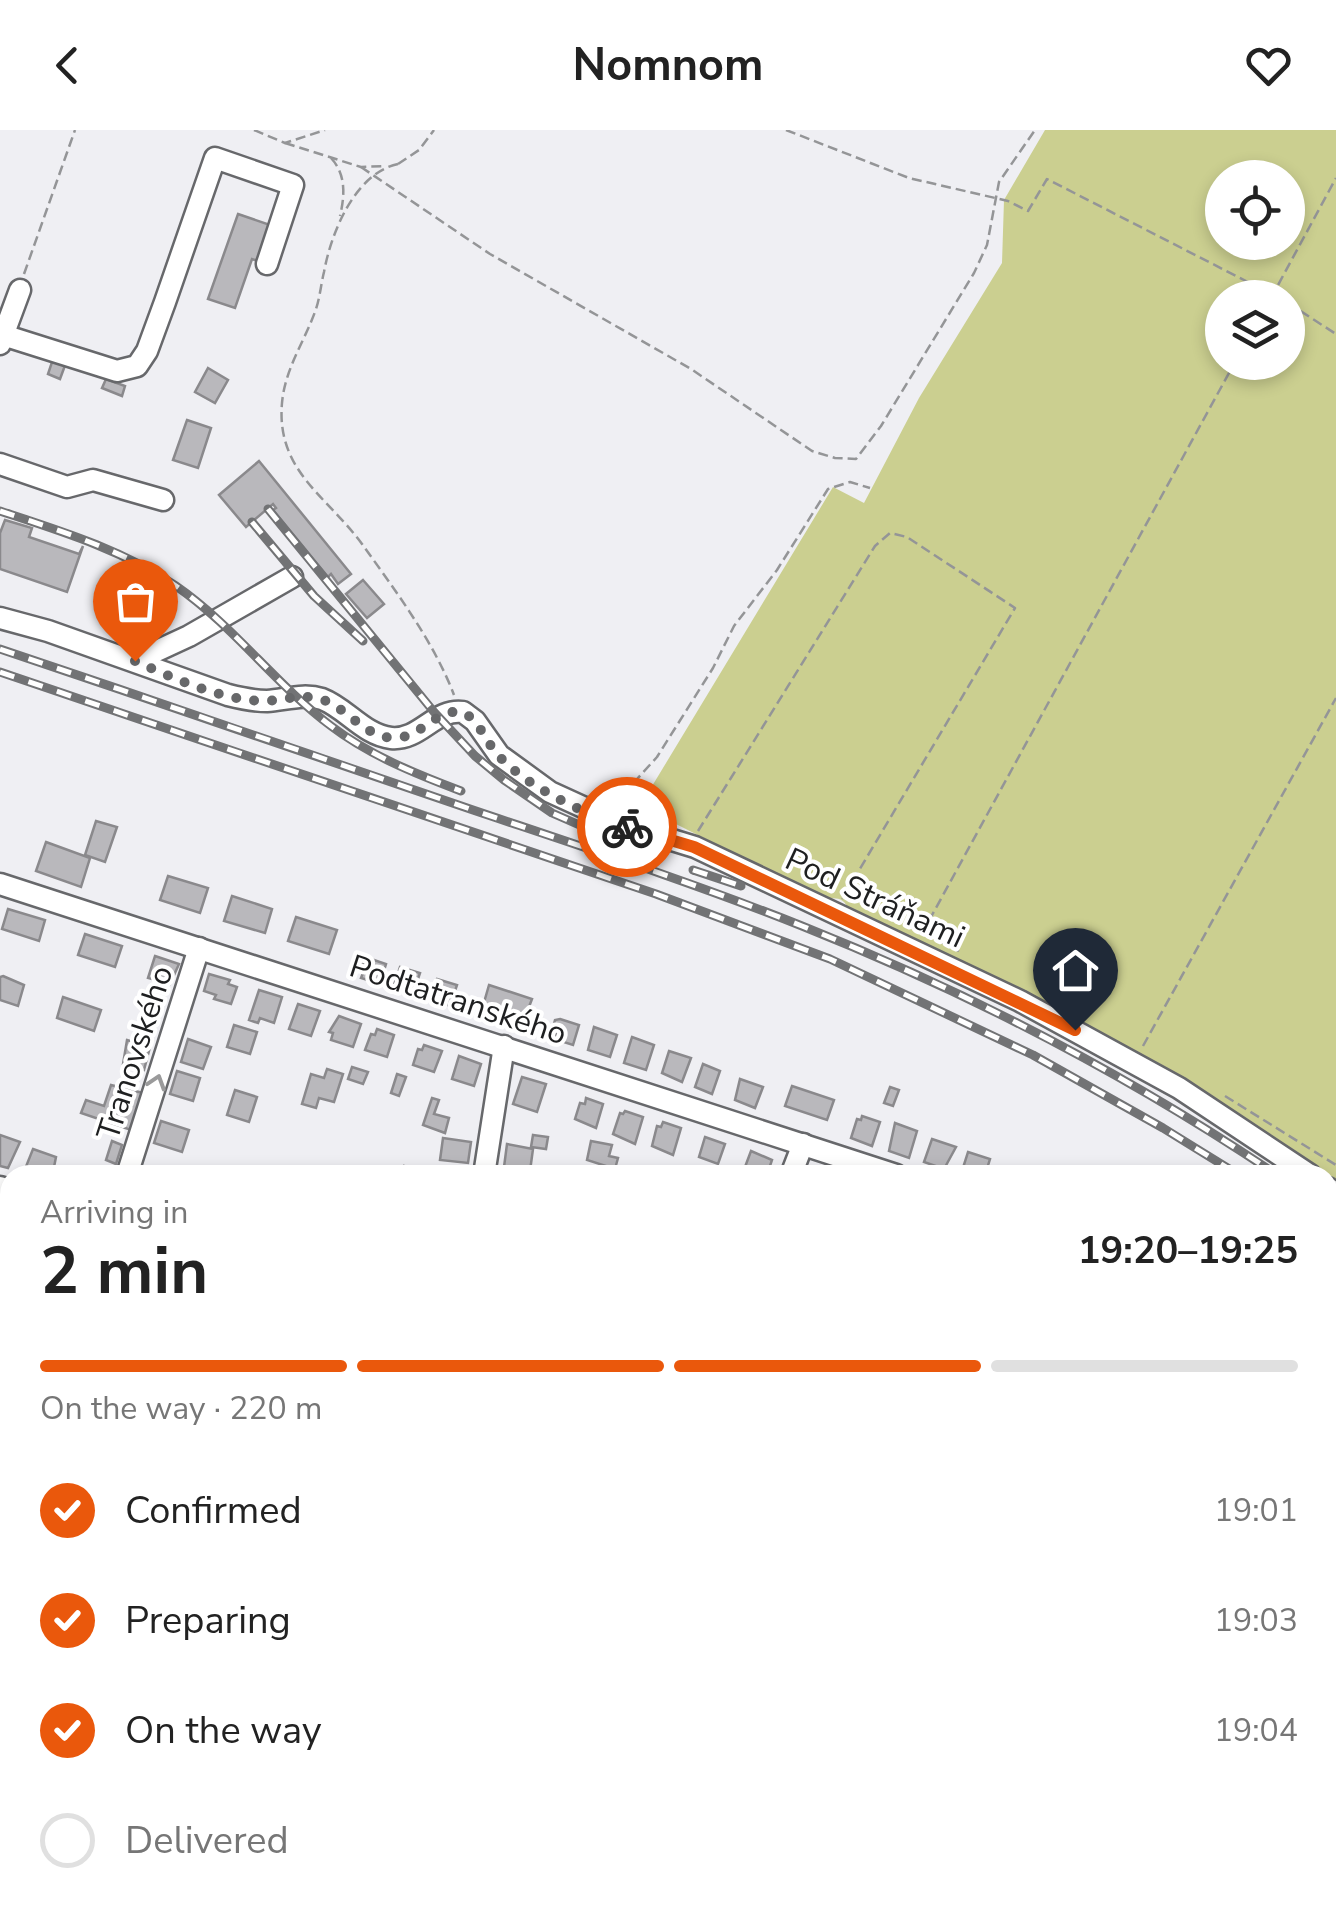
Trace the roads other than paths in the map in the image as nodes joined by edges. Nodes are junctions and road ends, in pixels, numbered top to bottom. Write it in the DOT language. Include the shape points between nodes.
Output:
graph roads {
  1 [pos="267,264"];
  2 [pos="20,290"];
  3 [pos="2,340"];
  4 [pos="0,464"];
  5 [pos="163,500"];
  6 [pos="292,577"];
  7 [pos="0,618"];
  8 [pos="135,661"];
  9 [pos="0,884"];
  10 [pos="199,948"];
  11 [pos="504,1046"];
  12 [pos="803,1144"];
  13 [pos="129,1165"];
  14 [pos="486,1165"];
  15 [pos="795,1165"];
  16 [pos="866,1165"];
  17 [pos="1295,1165"];
  1 -- 3 [label="street" via="293,185 214,158 137,366 118,371"];
  2 -- 3 [label="street"];
  4 -- 5 [label="street" via="66,487 93,480"];
  6 -- 8 [label="street"];
  7 -- 8 [label="street"];
  8 -- 17 [label="street, Pod Stráňami" via="256,701 323,700 391,738 457,711 475,721 510,766 574,805 690,846 1075,1030"];
  9 -- 10 [label="street, Podtatranského"];
  10 -- 11 [label="street, Podtatranského"];
  13 -- 10 [label="street, Tranovského, one-way"];
  11 -- 12 [label="street, Podtatranského"];
  11 -- 14 [label="street"];
  12 -- 15 [label="street"];
  12 -- 16 [label="street, Podtatranského"];
}
